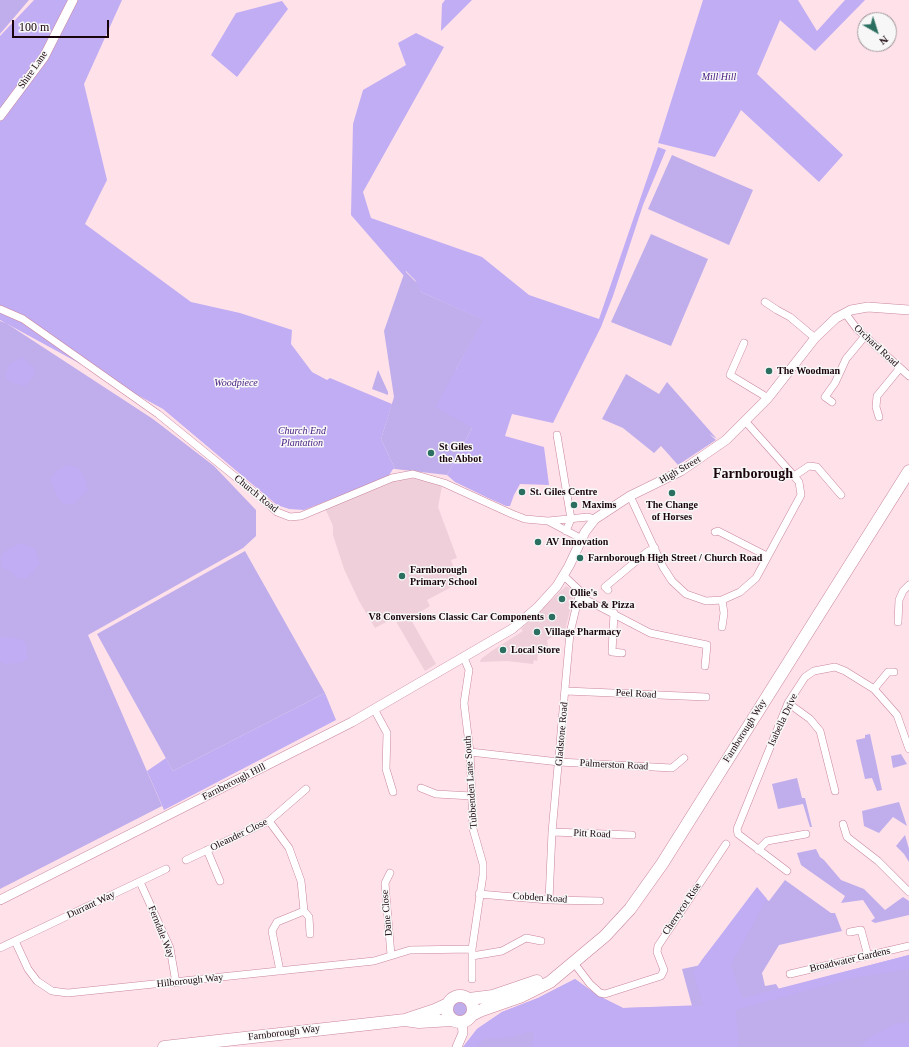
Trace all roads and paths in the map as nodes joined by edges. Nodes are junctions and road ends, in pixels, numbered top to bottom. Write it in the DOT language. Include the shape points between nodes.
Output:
graph roads {
  1 [pos="74,0"];
  2 [pos="0,116"];
  3 [pos="765,302"];
  4 [pos="0,309"];
  5 [pos="909,310"];
  6 [pos="845,313"];
  7 [pos="865,336"];
  8 [pos="815,338"];
  9 [pos="744,343"];
  10 [pos="900,368"];
  11 [pos="909,376"];
  12 [pos="768,398"];
  13 [pos="832,402"];
  14 [pos="879,417"];
  15 [pos="746,422"];
  16 [pos="557,435"];
  17 [pos="909,471"];
  18 [pos="794,476"];
  19 [pos="841,495"];
  20 [pos="630,496"];
  21 [pos="595,518"];
  22 [pos="571,519"];
  23 [pos="548,521"];
  24 [pos="566,531"];
  25 [pos="715,532"];
  26 [pos="582,539"];
  27 [pos="655,548"];
  28 [pos="767,556"];
  29 [pos="564,576"];
  30 [pos="909,585"];
  31 [pos="608,590"];
  32 [pos="579,596"];
  33 [pos="722,600"];
  34 [pos="614,613"];
  35 [pos="898,622"];
  36 [pos="722,627"];
  37 [pos="622,653"];
  38 [pos="464,658"];
  39 [pos="705,666"];
  40 [pos="894,672"];
  41 [pos="874,689"];
  42 [pos="566,691"];
  43 [pos="706,697"];
  44 [pos="788,703"];
  45 [pos="374,709"];
  46 [pos="909,748"];
  47 [pos="470,752"];
  48 [pos="684,758"];
  49 [pos="560,762"];
  50 [pos="421,788"];
  51 [pos="306,789"];
  52 [pos="835,791"];
  53 [pos="393,792"];
  54 [pos="472,796"];
  55 [pos="269,820"];
  56 [pos="843,824"];
  57 [pos="552,832"];
  58 [pos="806,834"];
  59 [pos="632,835"];
  60 [pos="726,844"];
  61 [pos="207,850"];
  62 [pos="758,850"];
  63 [pos="186,860"];
  64 [pos="166,870"];
  65 [pos="787,871"];
  66 [pos="390,873"];
  67 [pos="220,881"];
  68 [pos="140,882"];
  69 [pos="909,892"];
  70 [pos="479,894"];
  71 [pos="0,900"];
  72 [pos="549,900"];
  73 [pos="600,901"];
  74 [pos="304,911"];
  75 [pos="850,932"];
  76 [pos="310,934"];
  77 [pos="16,941"];
  78 [pos="541,941"];
  79 [pos="909,946"];
  80 [pos="0,948"];
  81 [pos="472,952"];
  82 [pos="391,955"];
  83 [pos="868,956"];
  84 [pos="574,963"];
  85 [pos="280,971"];
  86 [pos="560,972"];
  87 [pos="790,974"];
  88 [pos="472,979"];
  89 [pos="176,983"];
  90 [pos="469,998"];
  91 [pos="448,1004"];
  92 [pos="462,1019"];
  93 [pos="405,1020"];
  94 [pos="164,1047"];
  95 [pos="457,1047"];
  1 -- 2 [label="main road, Shire Lane" via="44,57"];
  3 -- 8 [label="street" via="790,317"];
  4 -- 23 [label="street, Church Road" via="23,319 158,414 277,512 290,517 301,516 392,478 413,474 444,483 524,519"];
  5 -- 6 [label="main road, High Street" via="868,307"];
  6 -- 7 [label="street, Orchard Road"];
  6 -- 8 [label="main road, High Street"];
  7 -- 10 [label="street, Orchard Road"];
  7 -- 13 [label="street" via="846,359 825,397"];
  8 -- 12 [label="main road, High Street"];
  9 -- 12 [label="street" via="730,375"];
  10 -- 11 [label="street, Orchard Road"];
  10 -- 14 [label="street" via="877,396 876,407"];
  12 -- 15 [label="main road, High Street"];
  15 -- 18 [label="street"];
  15 -- 20 [label="main road, High Street" via="692,464"];
  16 -- 22 [label="street"];
  17 -- 84 [label="highway, Farnborough Way" via="654,875 614,927"];
  18 -- 19 [label="street" via="809,466 818,468"];
  18 -- 28 [label="street" via="800,486 800,499"];
  20 -- 21 [label="main road, High Street"];
  20 -- 27 [label="street"];
  21 -- 22 [label="street, Church Road"];
  21 -- 26 [label="main road, High Street"];
  22 -- 23 [label="street, Church Road"];
  22 -- 24 [label="street"];
  23 -- 24 [label="street, Church Road"];
  24 -- 26 [label="street, Church Road"];
  25 -- 28 [label="street" via="718,531"];
  26 -- 29 [label="main road, High Street"];
  27 -- 31 [label="street" via="605,587"];
  27 -- 33 [label="street" via="672,581 686,594 706,600"];
  28 -- 33 [label="street" via="756,578 740,592"];
  29 -- 32 [label="street" via="579,589"];
  29 -- 38 [label="main road, High Street" via="546,600 522,622"];
  30 -- 35 [label="street" via="899,600"];
  32 -- 34 [label="street"];
  32 -- 42 [label="street, Gladstone Road" via="570,633"];
  33 -- 36 [label="street"];
  34 -- 37 [label="street" via="612,652"];
  34 -- 39 [label="street" via="650,633 707,645"];
  38 -- 45 [label="main road, Farnborough Hill"];
  38 -- 47 [label="street, Tubbenden Lane South" via="469,670 464,702"];
  40 -- 41 [label="street" via="888,672"];
  41 -- 44 [label="street, Isabella Drive" via="840,668 822,669 805,677"];
  41 -- 46 [label="street, Isabella Drive" via="897,715"];
  42 -- 43 [label="street, Peel Road"];
  42 -- 49 [label="street, Gladstone Road"];
  44 -- 52 [label="street" via="820,731"];
  44 -- 62 [label="street, Isabella Drive" via="737,829 738,834"];
  45 -- 53 [label="street" via="387,733 386,769"];
  45 -- 71 [label="main road, Farnborough Hill"];
  47 -- 49 [label="street, Palmerston Road"];
  47 -- 54 [label="street, Tubbenden Lane South"];
  48 -- 49 [label="street, Palmerston Road" via="672,768"];
  49 -- 57 [label="street, Gladstone Road"];
  50 -- 54 [label="street" via="436,794"];
  51 -- 55 [label="street, Oleander Close"];
  54 -- 70 [label="street, Tubbenden Lane South" via="473,829 483,864"];
  55 -- 61 [label="street, Oleander Close"];
  55 -- 74 [label="street" via="289,848 301,881"];
  56 -- 69 [label="street" via="847,837 878,861"];
  57 -- 59 [label="street, Pitt Road"];
  57 -- 72 [label="street, Gladstone Road"];
  58 -- 62 [label="street" via="767,841"];
  60 -- 84 [label="street, Cherrycot Rise" via="658,946 657,952 664,970 659,977 605,994 590,984"];
  61 -- 63 [label="street, Oleander Close"];
  61 -- 67 [label="street"];
  62 -- 65 [label="street"];
  64 -- 68 [label="street, Durrant Way"];
  66 -- 82 [label="street, Dane Close" via="385,883"];
  68 -- 77 [label="street, Durrant Way"];
  68 -- 89 [label="street, Ferndale Way" via="172,953"];
  70 -- 72 [label="street, Cobden Road"];
  70 -- 81 [label="street, Tubbenden Lane South"];
  72 -- 73 [label="street, Cobden Road"];
  74 -- 76 [label="street" via="309,917"];
  74 -- 85 [label="street" via="277,922 272,931"];
  75 -- 83 [label="street" via="861,930"];
  77 -- 80 [label="street, Durrant Way"];
  77 -- 89 [label="street, Hilborough Way" via="34,978 52,991 73,993"];
  78 -- 81 [label="street, Hilborough Way" via="526,938 502,951"];
  79 -- 83 [label="street, Broadwater Gardens"];
  81 -- 82 [label="street, Hilborough Way" via="410,950"];
  81 -- 88 [label="street, Tubbenden Lane South"];
  82 -- 85 [label="street, Hilborough Way" via="374,961"];
  83 -- 87 [label="street, Broadwater Gardens"];
  84 -- 86 [label="highway, Farnborough Way"];
  85 -- 89 [label="street, Hilborough Way"];
  86 -- 90 [label="highway, Farnborough Way" via="498,995"];
  86 -- 92 [label="highway, Farnborough Way" via="550,982 532,992"];
  90 -- 91 [label="highway" via="457,996"];
  90 -- 92 [label="highway" via="473,1006"];
  91 -- 92 [label="highway" via="447,1012"];
  91 -- 93 [label="highway, Farnborough Way"];
  92 -- 93 [label="highway, Farnborough Way" via="419,1022"];
  92 -- 95 [label="main road" via="463,1033"];
  93 -- 94 [label="highway, Farnborough Way"];
}
